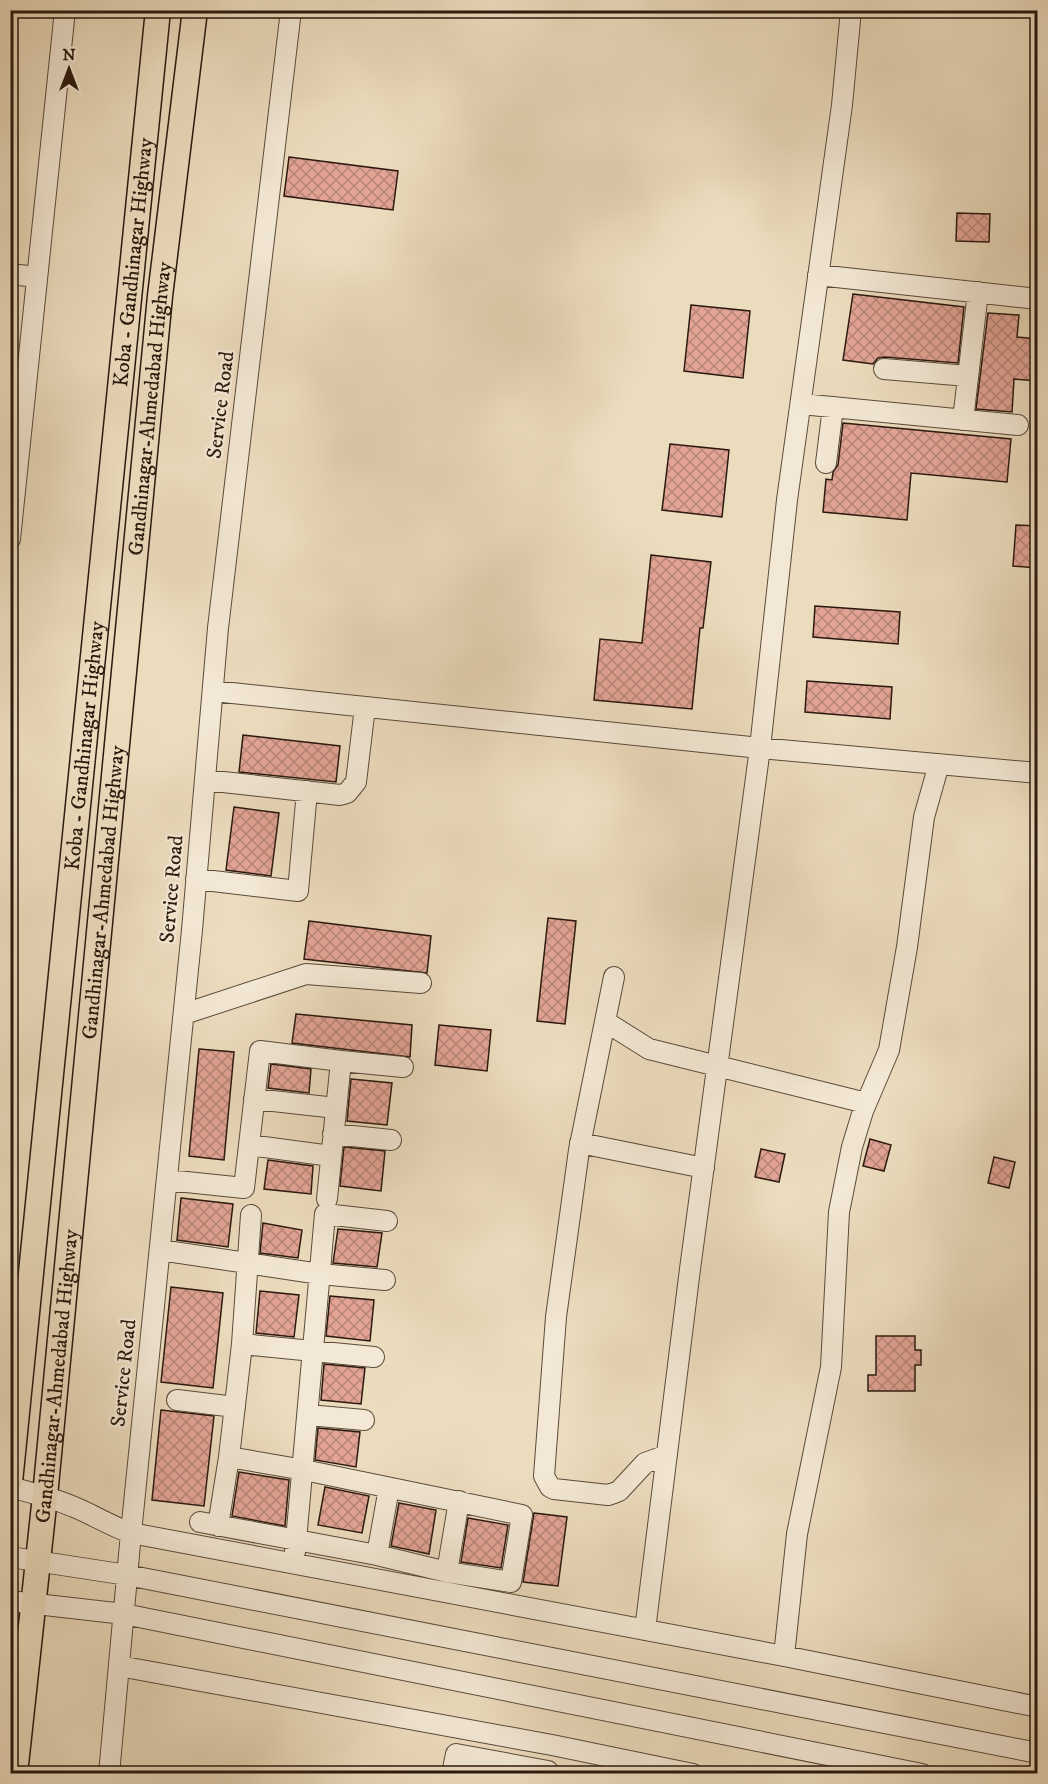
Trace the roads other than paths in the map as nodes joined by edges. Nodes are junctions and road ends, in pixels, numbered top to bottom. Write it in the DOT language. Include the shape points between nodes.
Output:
graph roads {
  1 [pos="65,10"];
  2 [pos="158,10"];
  3 [pos="195,10"];
  4 [pos="291,10"];
  5 [pos="851,10"];
  6 [pos="10,274"];
  7 [pos="818,275"];
  8 [pos="38,277"];
  9 [pos="978,292"];
  10 [pos="1038,299"];
  11 [pos="884,369"];
  12 [pos="968,376"];
  13 [pos="801,404"];
  14 [pos="833,407"];
  15 [pos="963,420"];
  16 [pos="1018,425"];
  17 [pos="826,463"];
  18 [pos="10,539"];
  19 [pos="213,691"];
  20 [pos="365,707"];
  21 [pos="760,748"];
  22 [pos="939,764"];
  23 [pos="1038,773"];
  24 [pos="205,780"];
  25 [pos="307,791"];
  26 [pos="196,879"];
  27 [pos="614,977"];
  28 [pos="421,983"];
  29 [pos="184,1014"];
  30 [pos="606,1022"];
  31 [pos="341,1061"];
  32 [pos="717,1065"];
  33 [pos="403,1067"];
  34 [pos="254,1100"];
  35 [pos="866,1103"];
  36 [pos="336,1108"];
  37 [pos="333,1134"];
  38 [pos="391,1140"];
  39 [pos="580,1143"];
  40 [pos="250,1145"];
  41 [pos="331,1156"];
  42 [pos="704,1168"];
  43 [pos="167,1180"];
  44 [pos="327,1199"];
  45 [pos="251,1215"];
  46 [pos="387,1221"];
  47 [pos="160,1250"];
  48 [pos="247,1263"];
  49 [pos="320,1274"];
  50 [pos="385,1280"];
  51 [pos="242,1344"];
  52 [pos="314,1351"];
  53 [pos="374,1357"];
  54 [pos="177,1400"];
  55 [pos="235,1407"];
  56 [pos="308,1415"];
  57 [pos="364,1420"];
  58 [pos="667,1455"];
  59 [pos="229,1457"];
  60 [pos="304,1470"];
  61 [pos="10,1482"];
  62 [pos="10,1487"];
  63 [pos="389,1488"];
  64 [pos="45,1496"];
  65 [pos="459,1501"];
  66 [pos="130,1533"];
  67 [pos="305,1541"];
  68 [pos="377,1555"];
  69 [pos="10,1557"];
  70 [pos="38,1562"];
  71 [pos="303,1565"];
  72 [pos="447,1572"];
  73 [pos="127,1575"];
  74 [pos="22,1602"];
  75 [pos="124,1614"];
  76 [pos="645,1630"];
  77 [pos="784,1656"];
  78 [pos="119,1666"];
  79 [pos="1038,1707"];
  80 [pos="552,1745"];
  81 [pos="1038,1753"];
  82 [pos="624,1766"];
  83 [pos="548,1772"];
  84 [pos="15,1773"];
  85 [pos="109,1773"];
  86 [pos="452,1773"];
  87 [pos="693,1773"];
  88 [pos="922,1773"];
  1 -- 8 [label="street"];
  2 -- 61 [label="main road, Koba - Gandhinagar Highway"];
  3 -- 64 [label="main road, Gandhinagar-Ahmedabad Highway" via="160,296"];
  4 -- 19 [label="street, Service Road"];
  5 -- 7 [label="street"];
  6 -- 8 [label="street"];
  7 -- 9 [label="street"];
  7 -- 13 [label="street"];
  8 -- 18 [label="street"];
  9 -- 10 [label="street"];
  9 -- 12 [label="street"];
  11 -- 12 [label="street"];
  12 -- 15 [label="street"];
  13 -- 14 [label="street"];
  13 -- 21 [label="street"];
  14 -- 15 [label="street"];
  14 -- 17 [label="street"];
  15 -- 16 [label="street"];
  19 -- 20 [label="street"];
  19 -- 24 [label="street, Service Road"];
  20 -- 21 [label="street"];
  20 -- 25 [label="street" via="353,788 340,795"];
  21 -- 22 [label="street"];
  21 -- 32 [label="street"];
  22 -- 23 [label="street"];
  22 -- 35 [label="street" via="924,817 889,1050"];
  24 -- 25 [label="street"];
  24 -- 26 [label="street, Service Road"];
  25 -- 26 [label="street" via="298,891"];
  26 -- 29 [label="street, Service Road"];
  27 -- 30 [label="street"];
  28 -- 29 [label="street" via="306,974"];
  29 -- 43 [label="street, Service Road"];
  30 -- 32 [label="street" via="649,1049"];
  30 -- 39 [label="street"];
  31 -- 33 [label="street"];
  31 -- 34 [label="street" via="260,1051"];
  31 -- 36 [label="street"];
  32 -- 35 [label="street"];
  32 -- 42 [label="street"];
  34 -- 36 [label="street"];
  34 -- 40 [label="street"];
  35 -- 77 [label="street" via="852,1147 839,1212 831,1367 797,1534"];
  36 -- 37 [label="street"];
  37 -- 38 [label="street"];
  37 -- 41 [label="street"];
  39 -- 42 [label="street"];
  39 -- 58 [label="street" via="555,1317 544,1476 554,1489 608,1495 620,1491 645,1462"];
  40 -- 41 [label="street"];
  40 -- 43 [label="street" via="244,1188"];
  41 -- 44 [label="street"];
  42 -- 58 [label="street"];
  43 -- 47 [label="street, Service Road"];
  45 -- 48 [label="street"];
  46 -- 49 [label="street" via="325,1214"];
  47 -- 48 [label="street"];
  47 -- 66 [label="street, Service Road"];
  48 -- 49 [label="street"];
  48 -- 51 [label="street"];
  49 -- 50 [label="street"];
  49 -- 52 [label="street"];
  51 -- 52 [label="street"];
  51 -- 55 [label="street"];
  52 -- 53 [label="street"];
  52 -- 56 [label="street"];
  54 -- 55 [label="street"];
  55 -- 59 [label="street"];
  56 -- 57 [label="street"];
  56 -- 60 [label="street"];
  58 -- 76 [label="street"];
  59 -- 60 [label="street"];
  59 -- 67 [label="street" via="209,1524"];
  60 -- 63 [label="street"];
  60 -- 67 [label="street"];
  62 -- 64 [label="street"];
  63 -- 65 [label="street"];
  63 -- 68 [label="street"];
  64 -- 66 [label="street"];
  64 -- 70 [label="main road, Gandhinagar-Ahmedabad Highway"];
  65 -- 72 [label="street"];
  65 -- 72 [label="street" via="522,1515 511,1582"];
  66 -- 71 [label="street"];
  66 -- 73 [label="street, Service Road"];
  67 -- 68 [label="street"];
  67 -- 71 [label="street"];
  68 -- 72 [label="street"];
  69 -- 70 [label="street"];
  70 -- 73 [label="street"];
  70 -- 74 [label="main road, Gandhinagar-Ahmedabad Highway"];
  71 -- 76 [label="street"];
  73 -- 75 [label="street, Service Road"];
  73 -- 81 [label="street"];
  74 -- 75 [label="street"];
  74 -- 84 [label="main road, Gandhinagar-Ahmedabad Highway"];
  75 -- 78 [label="street, Service Road"];
  75 -- 88 [label="street"];
  76 -- 77 [label="street"];
  77 -- 79 [label="street"];
  78 -- 80 [label="street"];
  78 -- 85 [label="street, Service Road"];
  80 -- 82 [label="street"];
  80 -- 83 [label="street"];
  82 -- 87 [label="street"];
  83 -- 86 [label="street" via="456,1754"];
}
